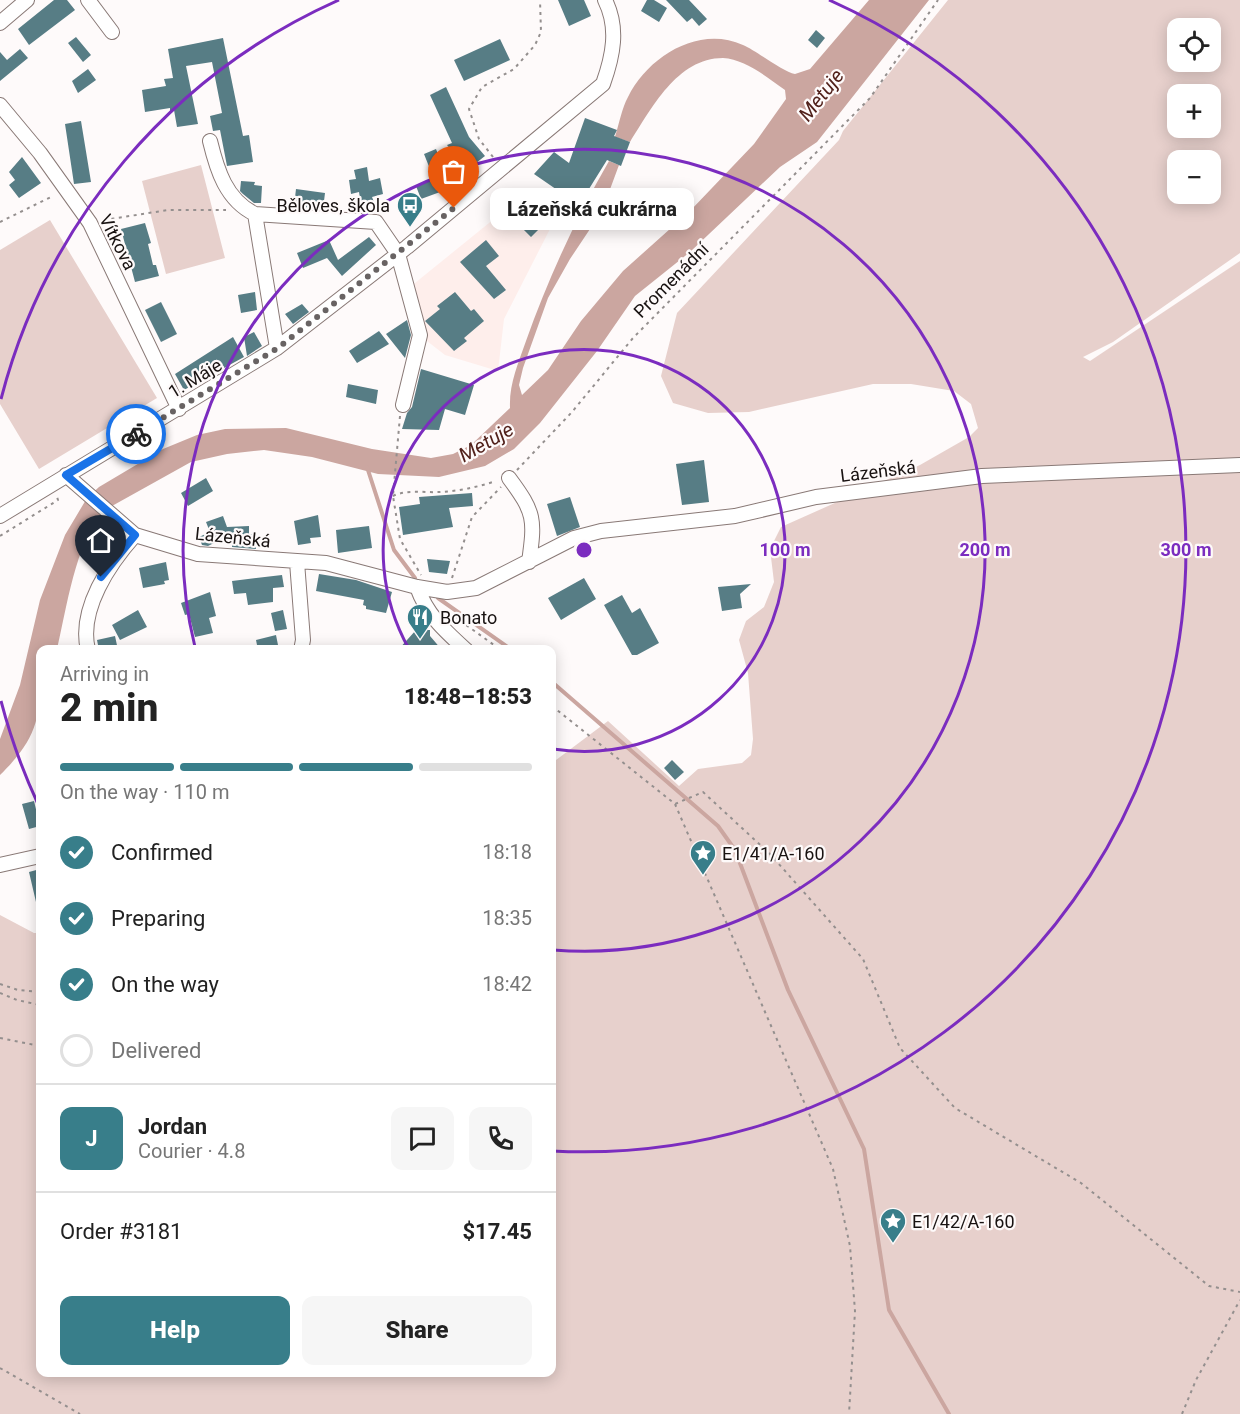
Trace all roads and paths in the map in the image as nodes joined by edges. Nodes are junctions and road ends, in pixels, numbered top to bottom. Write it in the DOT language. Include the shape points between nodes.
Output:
graph roads {
  1 [pos="27,0"];
  2 [pos="88,0"];
  3 [pos="540,0"];
  4 [pos="938,0"];
  5 [pos="611,3"];
  6 [pos="0,23"];
  7 [pos="112,32"];
  8 [pos="0,105"];
  9 [pos="210,141"];
  10 [pos="502,169"];
  11 [pos="62,202"];
  12 [pos="255,214"];
  13 [pos="0,222"];
  14 [pos="90,223"];
  15 [pos="398,254"];
  16 [pos="278,348"];
  17 [pos="403,405"];
  18 [pos="178,409"];
  19 [pos="398,427"];
  20 [pos="1240,465"];
  21 [pos="66,475"];
  22 [pos="509,478"];
  23 [pos="393,496"];
  24 [pos="0,516"];
  25 [pos="135,535"];
  26 [pos="297,561"];
  27 [pos="530,562"];
  28 [pos="423,588"];
  29 [pos="447,592"];
  30 [pos="446,611"];
  31 [pos="87,645"];
  32 [pos="302,645"];
  33 [pos="460,645"];
  34 [pos="494,645"];
  35 [pos="556,708"];
  36 [pos="675,804"];
  37 [pos="36,857"];
  38 [pos="0,866"];
  39 [pos="0,984"];
  40 [pos="36,992"];
  41 [pos="0,993"];
  42 [pos="36,1004"];
  43 [pos="0,1038"];
  44 [pos="36,1045"];
  45 [pos="1240,1292"];
  46 [pos="1240,1300"];
  47 [pos="0,1368"];
  48 [pos="80,1414"];
  49 [pos="849,1414"];
  50 [pos="1182,1414"];
  1 -- 6 [label="street"];
  2 -- 7 [label="street"];
  3 -- 10 [label="path" via="541,32 535,45 514,69 482,87 470,109 479,139"];
  4 -- 22 [label="path, Promenádní" via="870,98 633,338 572,412"];
  5 -- 10 [label="street, 1. Máje" via="614,35 603,84"];
  8 -- 14 [label="street, Vítkova"];
  9 -- 12 [label="street" via="230,195"];
  10 -- 15 [label="street, 1. Máje"];
  11 -- 13 [label="path" via="52,195"];
  12 -- 14 [label="path" via="168,210"];
  12 -- 15 [label="street" via="376,222"];
  12 -- 16 [label="street"];
  14 -- 18 [label="street, Vítkova"];
  15 -- 16 [label="street, 1. Máje"];
  15 -- 17 [label="street" via="420,335"];
  16 -- 18 [label="street, 1. Máje"];
  18 -- 21 [label="street, 1. Máje"];
  19 -- 23 [label="path"];
  20 -- 27 [label="street, Lázeňská" via="982,476 816,497 735,516 601,531 574,538"];
  21 -- 24 [label="street, 1. Máje"];
  21 -- 25 [label="street, Lázeňská"];
  22 -- 23 [label="path" via="475,488"];
  22 -- 27 [label="street" via="532,514"];
  22 -- 29 [label="path, Promenádní" via="472,517"];
  23 -- 28 [label="path" via="400,539"];
  25 -- 26 [label="street, Lázeňská" via="198,554"];
  25 -- 31 [label="street" via="101,577"];
  26 -- 28 [label="street, Lázeňská" via="326,563"];
  26 -- 32 [label="street"];
  27 -- 29 [label="street, Lázeňská" via="476,588"];
  28 -- 29 [label="street, Lázeňská"];
  28 -- 33 [label="street" via="424,606"];
  30 -- 34 [label="path"];
  35 -- 36 [label="path"];
  36 -- 45 [label="path" via="703,792 770,854 863,959 900,1048 955,1108 1081,1183 1209,1286"];
  36 -- 49 [label="path" via="833,1169 850,1246 855,1311"];
  37 -- 38 [label="street"];
  39 -- 40 [label="path"];
  41 -- 42 [label="path"];
  43 -- 44 [label="path"];
  46 -- 50 [label="path"];
  47 -- 48 [label="path"];
}
